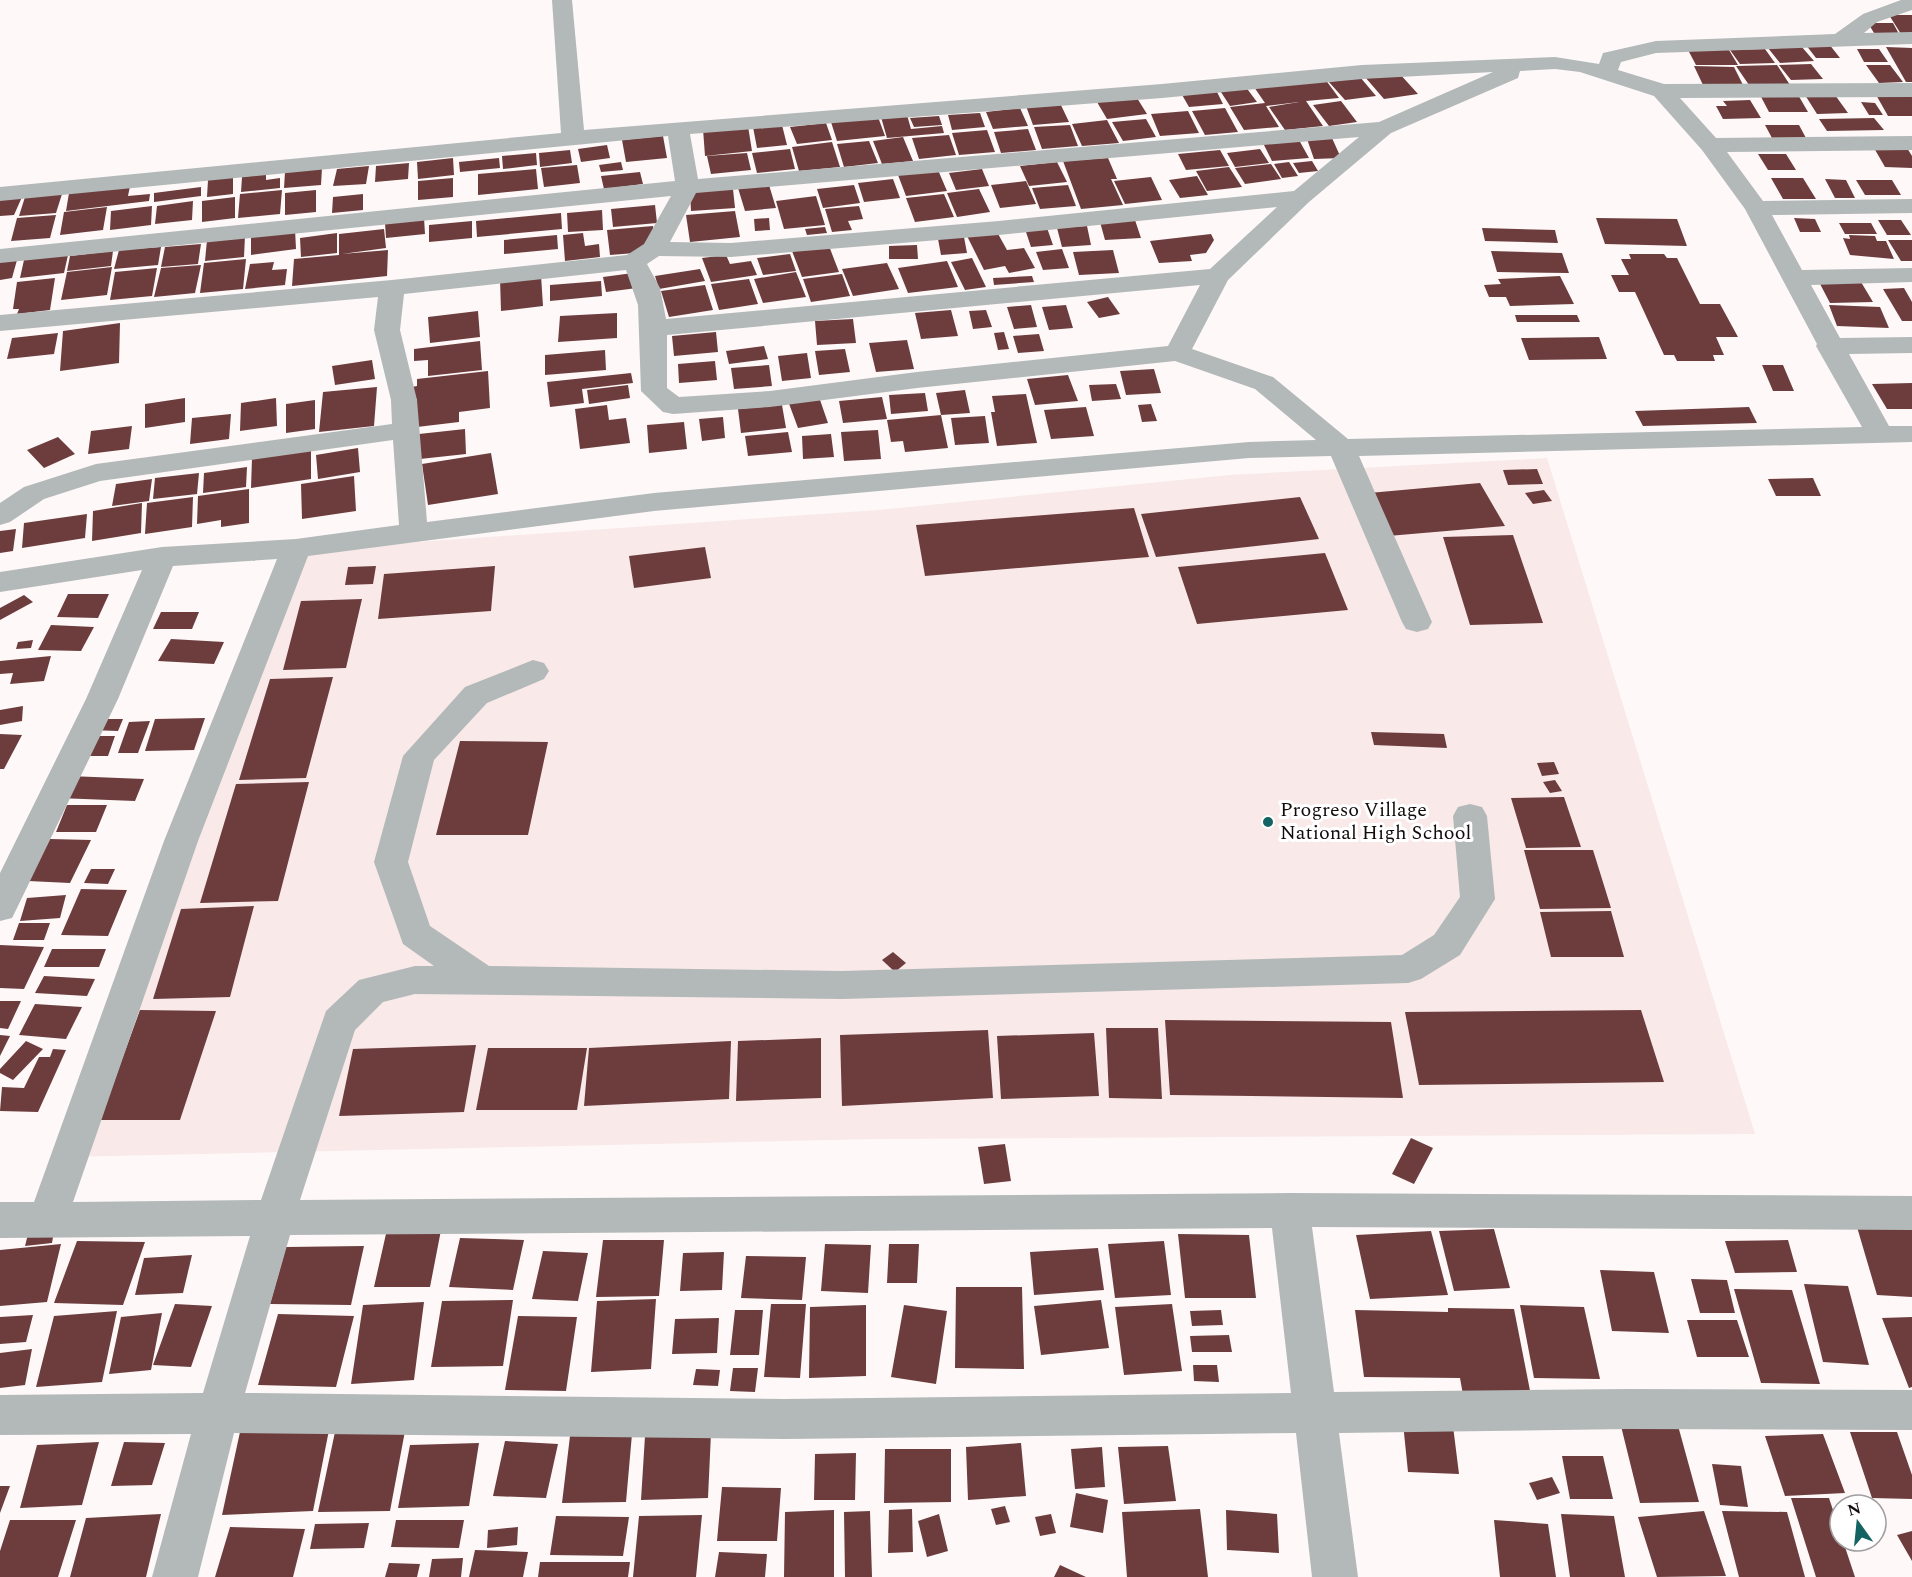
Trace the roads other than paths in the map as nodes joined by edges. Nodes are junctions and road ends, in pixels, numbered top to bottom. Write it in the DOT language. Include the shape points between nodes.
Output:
graph roads {
  1 [pos="562,0"];
  2 [pos="1912,3"];
  3 [pos="1843,38"];
  4 [pos="1912,38"];
  5 [pos="1528,65"];
  6 [pos="1607,72"];
  7 [pos="1912,90"];
  8 [pos="1662,91"];
  9 [pos="678,128"];
  10 [pos="1383,128"];
  11 [pos="573,136"];
  12 [pos="1912,143"];
  13 [pos="1710,144"];
  14 [pos="688,187"];
  15 [pos="0,194"];
  16 [pos="1301,197"];
  17 [pos="1912,206"];
  18 [pos="1756,208"];
  19 [pos="0,256"];
  20 [pos="644,256"];
  21 [pos="1912,275"];
  22 [pos="1217,276"];
  23 [pos="1793,278"];
  24 [pos="392,288"];
  25 [pos="0,323"];
  26 [pos="654,328"];
  27 [pos="1912,345"];
  28 [pos="1829,346"];
  29 [pos="1177,353"];
  30 [pos="406,430"];
  31 [pos="1879,434"];
  32 [pos="1912,434"];
  33 [pos="1341,447"];
  34 [pos="0,516"];
  35 [pos="414,534"];
  36 [pos="296,548"];
  37 [pos="162,558"];
  38 [pos="2,585"];
  39 [pos="1417,622"];
  40 [pos="533,671"];
  41 [pos="1470,816"];
  42 [pos="0,908"];
  43 [pos="483,981"];
  44 [pos="1290,1210"];
  45 [pos="1912,1213"];
  46 [pos="275,1217"];
  47 [pos="0,1220"];
  48 [pos="47,1220"];
  49 [pos="1912,1410"];
  50 [pos="1315,1411"];
  51 [pos="218,1413"];
  52 [pos="0,1415"];
  53 [pos="175,1577"];
  54 [pos="1335,1577"];
  1 -- 11 [label="street"];
  2 -- 3 [label="street" via="1870,18"];
  3 -- 4 [label="street"];
  3 -- 6 [label="street" via="1638,48 1611,58"];
  5 -- 6 [label="street" via="1564,64"];
  5 -- 9 [label="street" via="1362,72"];
  5 -- 10 [label="street"];
  6 -- 8 [label="street"];
  7 -- 8 [label="street"];
  8 -- 13 [label="street"];
  9 -- 11 [label="street"];
  9 -- 14 [label="street"];
  10 -- 14 [label="street"];
  10 -- 16 [label="street"];
  11 -- 15 [label="street"];
  12 -- 13 [label="street"];
  13 -- 18 [label="street"];
  14 -- 19 [label="street"];
  14 -- 20 [label="street"];
  16 -- 20 [label="street" via="999,228"];
  16 -- 22 [label="street"];
  17 -- 18 [label="street"];
  18 -- 23 [label="street"];
  20 -- 24 [label="street"];
  20 -- 26 [label="street"];
  21 -- 23 [label="street"];
  22 -- 26 [label="street"];
  22 -- 29 [label="street"];
  23 -- 28 [label="street"];
  24 -- 25 [label="street"];
  24 -- 30 [label="street" via="387,330 402,390"];
  26 -- 29 [label="street" via="654,391 673,406 770,399 928,378"];
  27 -- 28 [label="street"];
  28 -- 31 [label="street"];
  29 -- 33 [label="street" via="1264,383"];
  30 -- 34 [label="street" via="96,473 34,493"];
  30 -- 35 [label="street"];
  31 -- 32 [label="street"];
  31 -- 33 [label="street"];
  33 -- 35 [label="street" via="1249,450 654,502"];
  33 -- 39 [label="street"];
  35 -- 36 [label="street"];
  36 -- 37 [label="street"];
  36 -- 48 [label="street" via="181,841"];
  37 -- 38 [label="street"];
  37 -- 42 [label="street" via="102,699"];
  40 -- 43 [label="street" via="476,695 419,756 391,862 415,934"];
  41 -- 43 [label="street" via="1478,899 1447,945 1408,969 842,985"];
  43 -- 46 [label="street" via="415,980 372,990 339,1022"];
  44 -- 45 [label="street"];
  44 -- 46 [label="street"];
  44 -- 50 [label="street"];
  46 -- 48 [label="street"];
  46 -- 51 [label="street"];
  47 -- 48 [label="street"];
  49 -- 50 [label="street"];
  50 -- 51 [label="street" via="784,1419"];
  50 -- 54 [label="street"];
  51 -- 52 [label="street"];
  51 -- 53 [label="street"];
}
